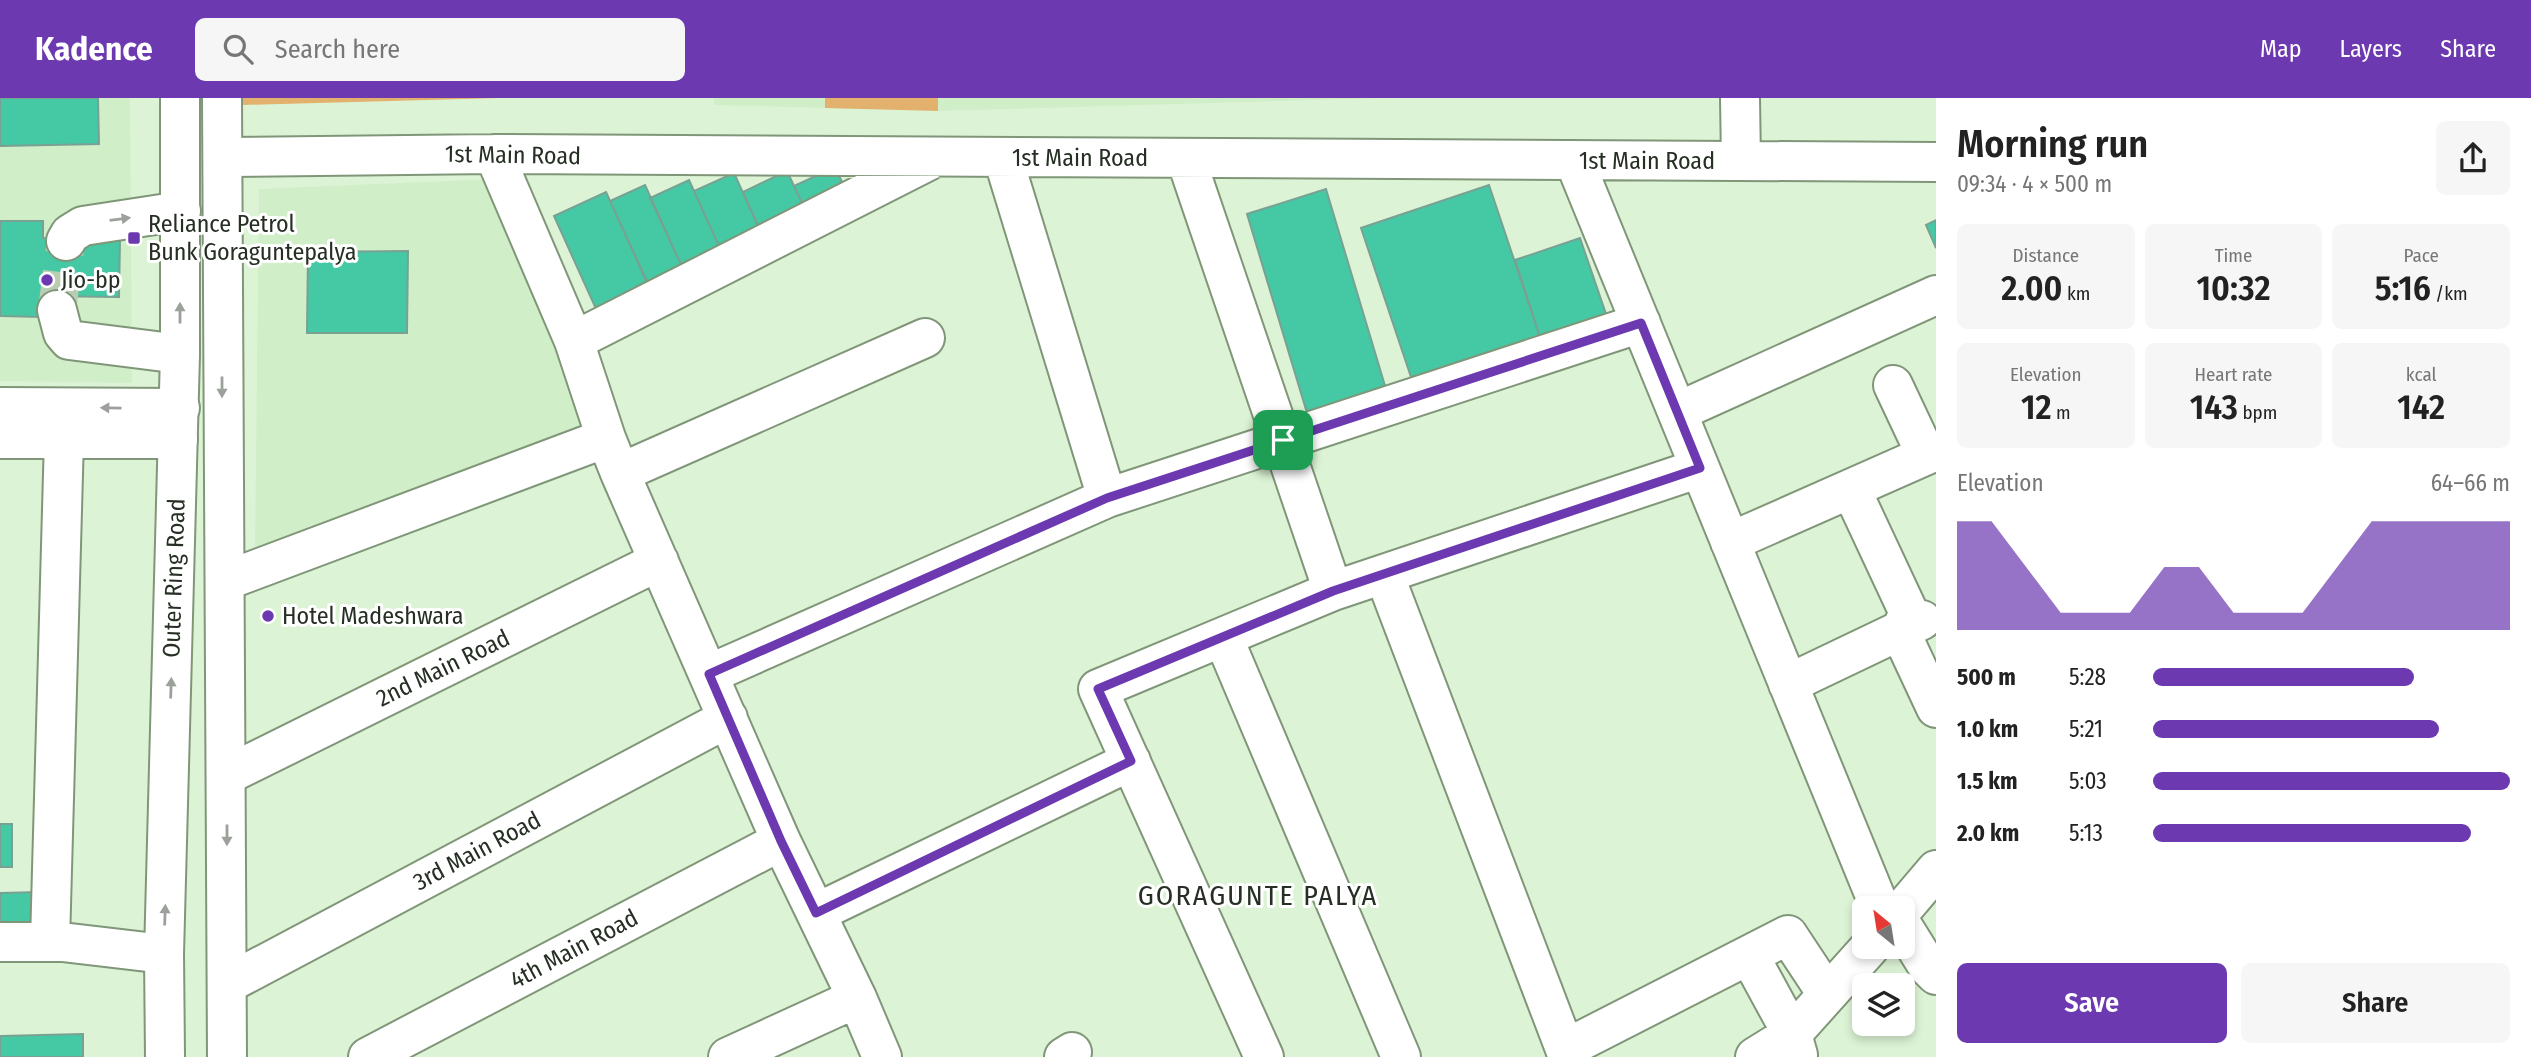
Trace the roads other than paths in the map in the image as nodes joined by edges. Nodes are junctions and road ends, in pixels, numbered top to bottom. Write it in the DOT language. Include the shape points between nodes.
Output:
graph roads {
  1 [pos="180,98"];
  2 [pos="222,98"];
  3 [pos="1740,98"];
  4 [pos="494,154"];
  5 [pos="224,157"];
  6 [pos="935,158"];
  7 [pos="1003,158"];
  8 [pos="1186,159"];
  9 [pos="1574,160"];
  10 [pos="1741,161"];
  11 [pos="1936,162"];
  12 [pos="181,211"];
  13 [pos="66,241"];
  14 [pos="1933,304"];
  15 [pos="57,310"];
  16 [pos="1641,323"];
  17 [pos="925,338"];
  18 [pos="575,341"];
  19 [pos="180,354"];
  20 [pos="1893,385"];
  21 [pos="0,407"];
  22 [pos="1677,412"];
  23 [pos="179,424"];
  24 [pos="606,438"];
  25 [pos="0,439"];
  26 [pos="64,439"];
  27 [pos="1283,440"];
  28 [pos="1931,453"];
  29 [pos="1700,468"];
  30 [pos="620,473"];
  31 [pos="1850,489"];
  32 [pos="1107,498"];
  33 [pos="1730,542"];
  34 [pos="659,561"];
  35 [pos="1384,574"];
  36 [pos="225,581"];
  37 [pos="1333,591"];
  38 [pos="1936,614"];
  39 [pos="1900,631"];
  40 [pos="1223,637"];
  41 [pos="709,674"];
  42 [pos="1788,684"];
  43 [pos="1936,708"];
  44 [pos="728,718"];
  45 [pos="1131,761"];
  46 [pos="227,775"];
  47 [pos="781,841"];
  48 [pos="1936,870"];
  49 [pos="1875,896"];
  50 [pos="1914,896"];
  51 [pos="816,913"];
  52 [pos="0,942"];
  53 [pos="50,942"];
  54 [pos="1915,946"];
  55 [pos="164,954"];
  56 [pos="1749,955"];
  57 [pos="1859,959"];
  58 [pos="1936,975"];
  59 [pos="226,984"];
  60 [pos="1828,994"];
  61 [pos="857,998"];
  62 [pos="1795,1046"];
  63 [pos="165,1057"];
  64 [pos="227,1057"];
  65 [pos="368,1057"];
  66 [pos="728,1057"];
  67 [pos="882,1057"];
  68 [pos="1264,1057"];
  69 [pos="1401,1057"];
  70 [pos="1755,1057"];
  1 -- 12 [label="main road, Outer Ring Road"];
  2 -- 5 [label="main road, Outer Ring Road"];
  3 -- 10 [label="main road"];
  4 -- 5 [label="main road, 1st Main Road"];
  4 -- 6 [label="main road, 1st Main Road"];
  4 -- 18 [label="main road"];
  5 -- 36 [label="main road, Outer Ring Road, one-way"];
  6 -- 7 [label="main road, 1st Main Road"];
  6 -- 18 [label="main road"];
  7 -- 8 [label="main road, 1st Main Road"];
  7 -- 32 [label="main road"];
  8 -- 9 [label="main road, 1st Main Road"];
  8 -- 27 [label="main road"];
  9 -- 10 [label="main road, 1st Main Road"];
  9 -- 16 [label="main road"];
  10 -- 11 [label="main road, 1st Main Road"];
  13 -- 12 [label="main road, one-way" via="83,226"];
  19 -- 12 [label="main road, Outer Ring Road, one-way"];
  14 -- 22 [label="main road"];
  15 -- 19 [label="main road" via="69,340"];
  16 -- 22 [label="main road"];
  16 -- 27 [label="main road"];
  17 -- 30 [label="main road"];
  18 -- 24 [label="main road"];
  19 -- 23 [label="main road, Outer Ring Road"];
  20 -- 28 [label="main road"];
  23 -- 21 [label="main road, one-way"];
  22 -- 29 [label="main road"];
  23 -- 26 [label="main road"];
  55 -- 23 [label="main road, Outer Ring Road, one-way"];
  24 -- 30 [label="main road"];
  24 -- 36 [label="main road"];
  25 -- 26 [label="main road"];
  26 -- 53 [label="main road"];
  27 -- 32 [label="main road"];
  27 -- 37 [label="main road"];
  28 -- 31 [label="main road"];
  29 -- 33 [label="main road"];
  29 -- 35 [label="main road"];
  30 -- 34 [label="main road"];
  31 -- 33 [label="main road"];
  31 -- 39 [label="main road" via="1909,613"];
  32 -- 41 [label="main road"];
  33 -- 42 [label="main road"];
  34 -- 41 [label="main road"];
  34 -- 46 [label="main road, 2nd Main Road"];
  35 -- 37 [label="main road"];
  35 -- 56 [label="main road" via="1565,1049"];
  36 -- 46 [label="main road, Outer Ring Road"];
  37 -- 40 [label="main road"];
  38 -- 39 [label="main road"];
  39 -- 42 [label="main road"];
  39 -- 43 [label="main road"];
  40 -- 45 [label="main road" via="1098,689"];
  40 -- 69 [label="main road"];
  41 -- 44 [label="main road"];
  42 -- 49 [label="main road"];
  44 -- 47 [label="main road"];
  44 -- 59 [label="main road, 3rd Main Road"];
  45 -- 51 [label="main road"];
  45 -- 68 [label="main road"];
  46 -- 59 [label="main road, Outer Ring Road, one-way"];
  47 -- 51 [label="main road"];
  47 -- 65 [label="main road, 4th Main Road"];
  48 -- 50 [label="main road"];
  51 -- 61 [label="main road"];
  52 -- 53 [label="main road"];
  53 -- 55 [label="main road"];
  54 -- 58 [label="main road"];
  55 -- 63 [label="main road, Outer Ring Road"];
  56 -- 60 [label="main road" via="1788,935"];
  56 -- 62 [label="main road"];
  57 -- 60 [label="main road"];
  59 -- 64 [label="main road, Outer Ring Road"];
  60 -- 62 [label="main road"];
  61 -- 66 [label="main road"];
  61 -- 67 [label="main road"];
  62 -- 70 [label="main road"];
}
